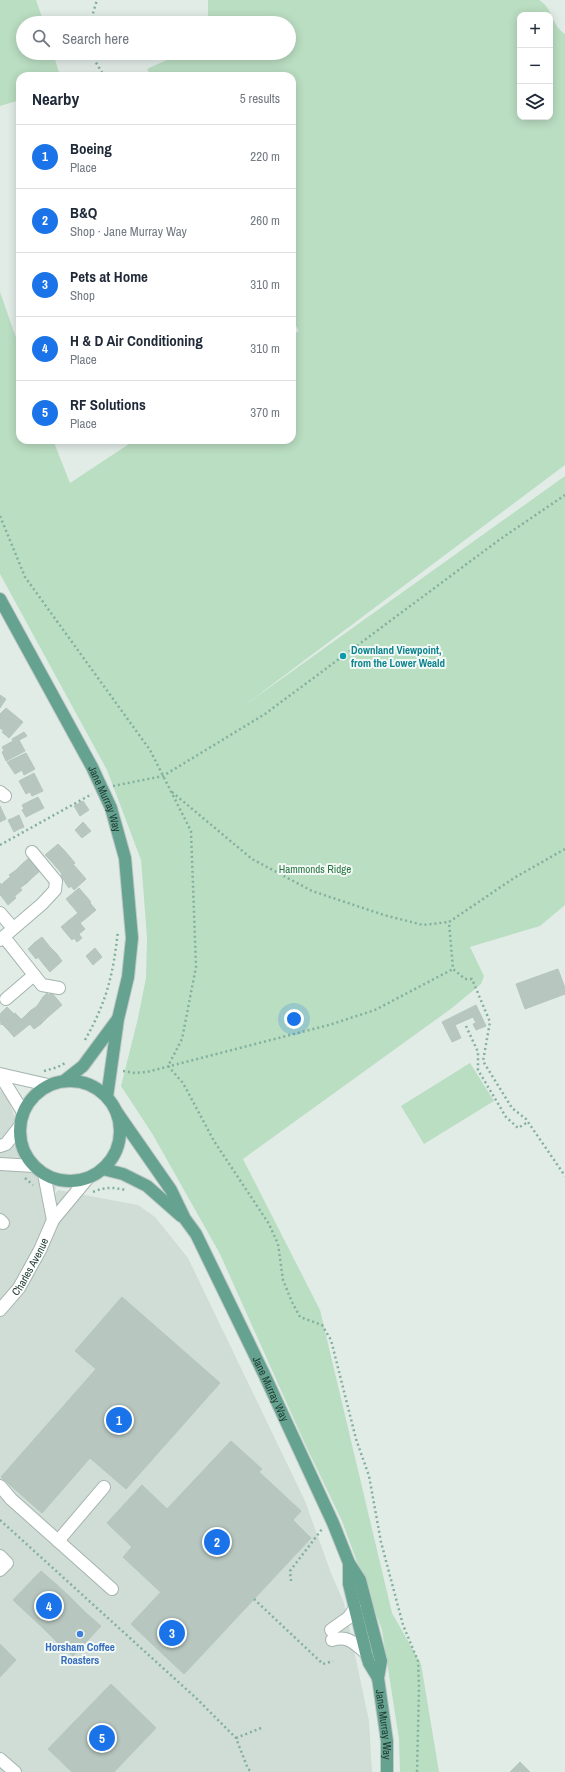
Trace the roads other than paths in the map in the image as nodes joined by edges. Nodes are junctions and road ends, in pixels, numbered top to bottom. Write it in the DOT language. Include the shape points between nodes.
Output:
graph roads {
  1 [pos="0,599"];
  2 [pos="32,852"];
  3 [pos="0,913"];
  4 [pos="13,928"];
  5 [pos="2,939"];
  6 [pos="34,975"];
  7 [pos="58,988"];
  8 [pos="6,999"];
  9 [pos="118,1019"];
  10 [pos="0,1075"];
  11 [pos="64,1081"];
  12 [pos="48,1085"];
  13 [pos="107,1097"];
  14 [pos="116,1111"];
  15 [pos="23,1112"];
  16 [pos="20,1126"];
  17 [pos="0,1146"];
  18 [pos="0,1164"];
  19 [pos="34,1166"];
  20 [pos="103,1169"];
  21 [pos="44,1174"];
  22 [pos="88,1178"];
  23 [pos="185,1219"];
  24 [pos="53,1220"];
  25 [pos="0,1310"];
  26 [pos="0,1486"];
  27 [pos="104,1487"];
  28 [pos="58,1541"];
  29 [pos="0,1556"];
  30 [pos="349,1563"];
  31 [pos="0,1570"];
  32 [pos="112,1589"];
  33 [pos="356,1607"];
  34 [pos="366,1653"];
  35 [pos="378,1678"];
  36 [pos="0,1759"];
  37 [pos="15,1772"];
  38 [pos="387,1772"];
  1 -- 9 [label="main road, Jane Murray Way" via="95,791 111,808 119,833 125,858 132,938 128,977"];
  2 -- 4 [label="street" via="56,881 55,890"];
  3 -- 4 [label="street"];
  4 -- 5 [label="street"];
  5 -- 6 [label="street"];
  6 -- 7 [label="street" via="42,985"];
  6 -- 8 [label="street"];
  9 -- 11 [label="main road, Jane Murray Way" via="82,1066"];
  9 -- 13 [label="main road, Jane Murray Way"];
  10 -- 12 [label="street"];
  10 -- 15 [label="street"];
  11 -- 12 [label="main road"];
  11 -- 13 [label="main road" via="80,1082 95,1087"];
  12 -- 15 [label="main road" via="38,1092"];
  13 -- 14 [label="main road"];
  14 -- 20 [label="main road" via="120,1127 119,1142 113,1157"];
  14 -- 23 [label="main road, Jane Murray Way" via="171,1190"];
  15 -- 16 [label="main road"];
  16 -- 17 [label="street" via="6,1144"];
  16 -- 19 [label="main road" via="21,1141 26,1155"];
  18 -- 19 [label="street"];
  19 -- 21 [label="main road"];
  20 -- 22 [label="main road"];
  20 -- 23 [label="main road, Jane Murray Way" via="123,1174 147,1186"];
  21 -- 22 [label="main road" via="58,1180"];
  21 -- 24 [label="street"];
  22 -- 24 [label="street, Charles Avenue"];
  23 -- 30 [label="main road, Jane Murray Way" via="196,1234 264,1374"];
  24 -- 25 [label="street, Charles Avenue" via="19,1288"];
  26 -- 28 [label="street"];
  27 -- 28 [label="street"];
  28 -- 32 [label="street"];
  29 -- 31 [label="street" via="7,1563"];
  30 -- 33 [label="main road, Jane Murray Way" via="349,1584"];
  30 -- 35 [label="main road, Jane Murray Way" via="360,1580 381,1661"];
  33 -- 34 [label="main road, Jane Murray Way"];
  33 -- 34 [label="street" via="332,1635 349,1640"];
  34 -- 35 [label="main road, Jane Murray Way"];
  35 -- 38 [label="main road, Jane Murray Way" via="387,1741"];
  36 -- 37 [label="street"];
}
